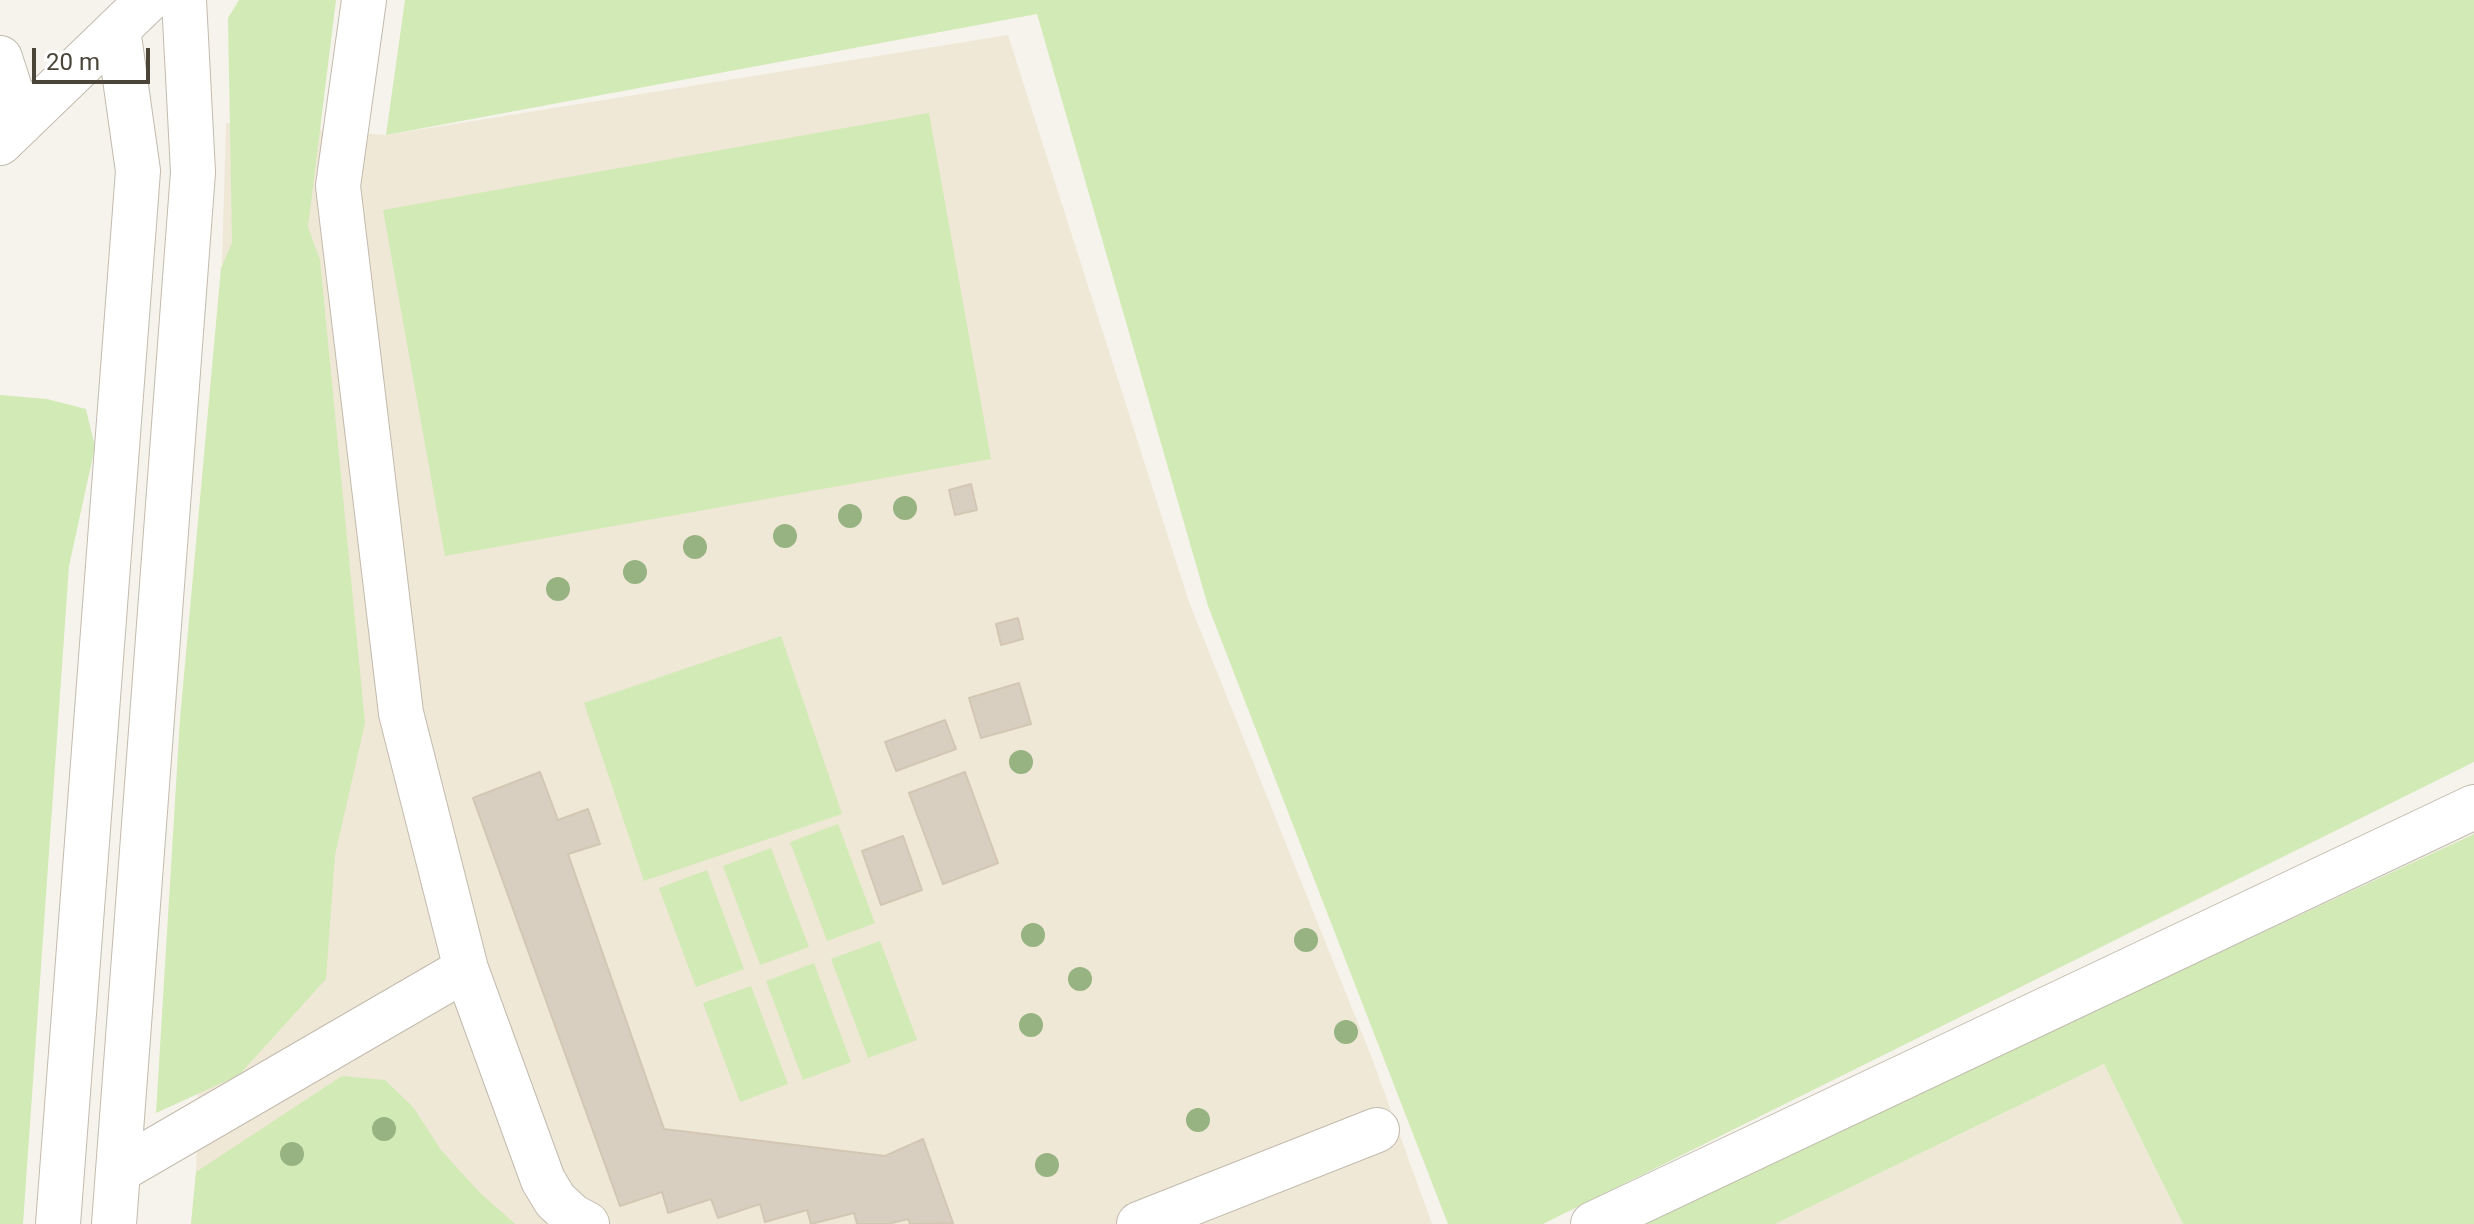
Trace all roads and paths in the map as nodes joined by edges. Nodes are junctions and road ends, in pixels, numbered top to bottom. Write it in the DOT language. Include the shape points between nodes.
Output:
graph roads {
  1 [pos="184,0"];
  2 [pos="364,0"];
  3 [pos="128,11"];
  4 [pos="0,58"];
  5 [pos="10,133"];
  6 [pos="2474,807"];
  7 [pos="466,969"];
  8 [pos="1377,1130"];
  9 [pos="118,1171"];
  10 [pos="58,1224"];
  11 [pos="114,1224"];
  12 [pos="587,1224"];
  13 [pos="1139,1224"];
  14 [pos="1593,1224"];
  1 -- 9 [label="street" via="193,172"];
  2 -- 7 [label="street" via="338,186 401,713"];
  3 -- 5 [label="street"];
  3 -- 10 [label="street" via="138,171"];
  4 -- 5 [label="street"];
  6 -- 14 [label="street"];
  7 -- 9 [label="street"];
  7 -- 12 [label="street" via="543,1180 555,1200"];
  8 -- 13 [label="street"];
  9 -- 11 [label="street"];
}
